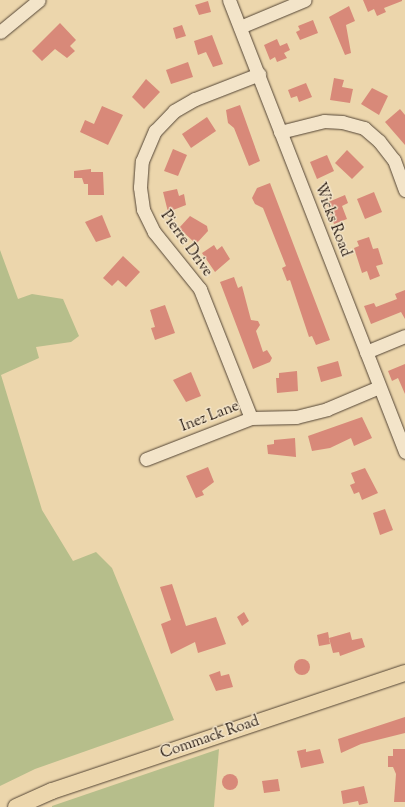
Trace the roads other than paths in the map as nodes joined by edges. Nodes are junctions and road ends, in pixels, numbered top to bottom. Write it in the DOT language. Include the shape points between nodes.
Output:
graph roads {
  1 [pos="39,0"];
  2 [pos="229,0"];
  3 [pos="305,0"];
  4 [pos="240,27"];
  5 [pos="0,32"];
  6 [pos="259,74"];
  7 [pos="280,132"];
  8 [pos="405,190"];
  9 [pos="405,336"];
  10 [pos="366,352"];
  11 [pos="379,387"];
  12 [pos="251,418"];
  13 [pos="405,452"];
  14 [pos="146,459"];
  15 [pos="405,673"];
  16 [pos="16,807"];
  1 -- 5 [label="street"];
  2 -- 4 [label="street, Wicks Road"];
  3 -- 4 [label="street"];
  4 -- 6 [label="street, Wicks Road"];
  6 -- 7 [label="street, Wicks Road"];
  6 -- 12 [label="street, Pierre Drive" via="195,99 174,112 155,131 142,161 140,186 142,209 154,232 200,289"];
  7 -- 8 [label="street" via="324,122 342,122 364,128 379,141 394,160"];
  7 -- 10 [label="street, Wicks Road"];
  9 -- 10 [label="street"];
  10 -- 11 [label="street, Wicks Road"];
  11 -- 12 [label="street, Inez Lane" via="328,409 296,418"];
  11 -- 13 [label="street, Wicks Road"];
  12 -- 14 [label="street, Inez Lane"];
  15 -- 16 [label="main road, Commack Road" via="52,790"];
}
